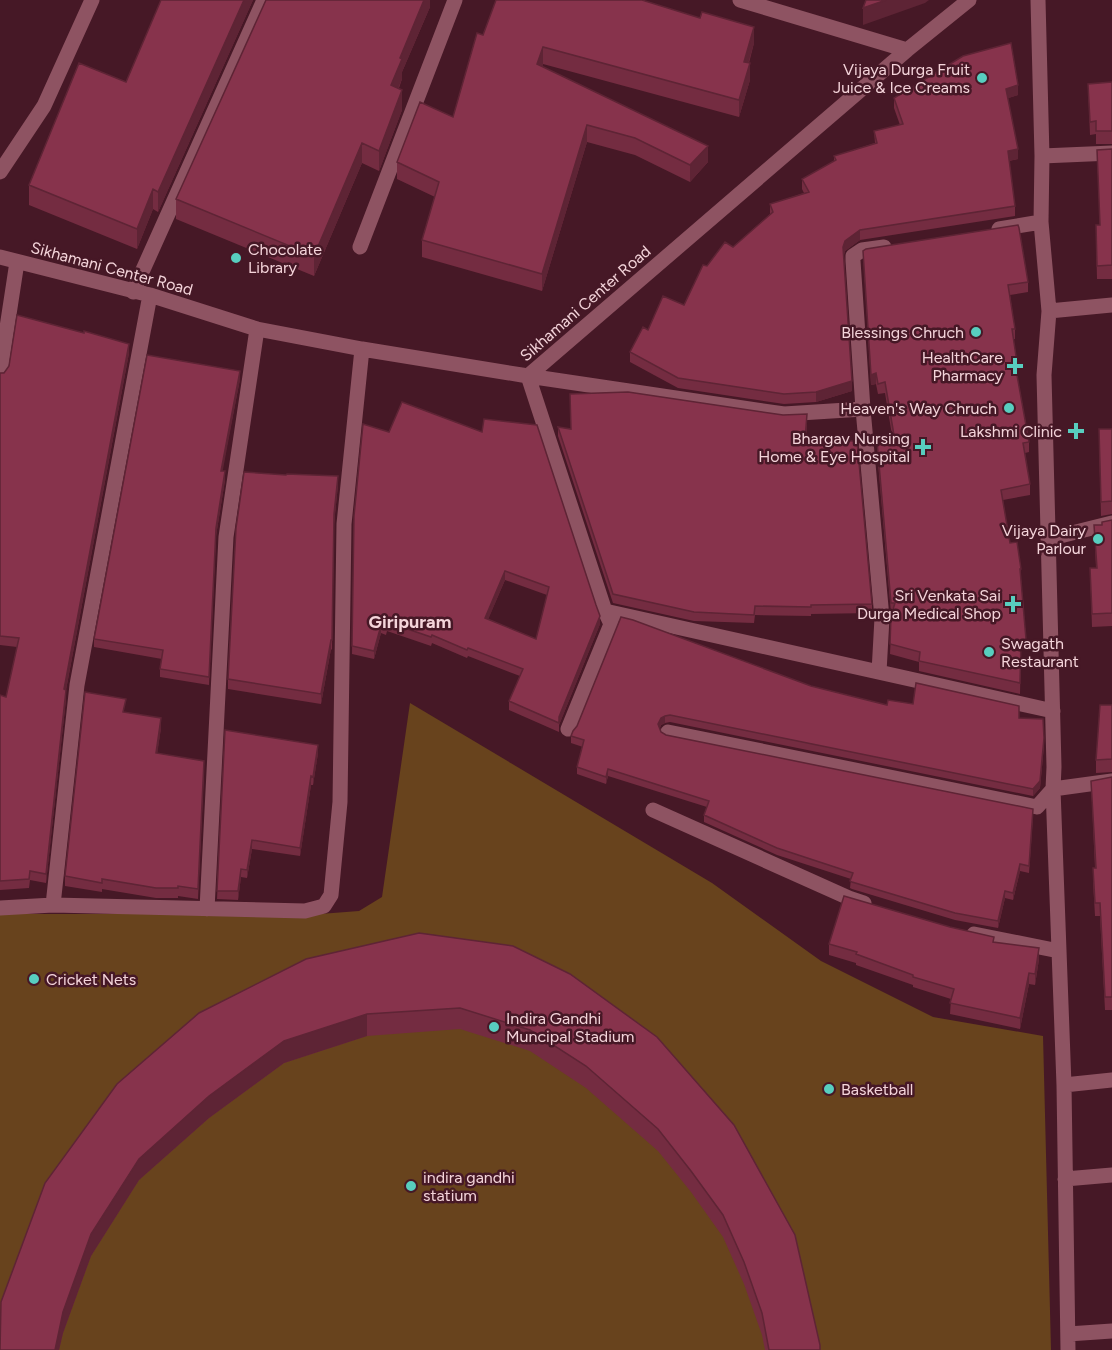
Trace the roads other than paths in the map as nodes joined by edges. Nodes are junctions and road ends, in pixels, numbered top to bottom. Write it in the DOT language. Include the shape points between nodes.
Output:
graph roads {
  1 [pos="92,0"];
  2 [pos="264,0"];
  3 [pos="455,0"];
  4 [pos="740,0"];
  5 [pos="969,0"];
  6 [pos="1038,0"];
  7 [pos="907,50"];
  8 [pos="1112,153"];
  9 [pos="1042,156"];
  10 [pos="0,172"];
  11 [pos="1041,222"];
  12 [pos="985,231"];
  13 [pos="895,245"];
  14 [pos="360,247"];
  15 [pos="0,257"];
  16 [pos="17,262"];
  17 [pos="133,292"];
  18 [pos="150,296"];
  19 [pos="1112,305"];
  20 [pos="1049,311"];
  21 [pos="257,329"];
  22 [pos="362,349"];
  23 [pos="0,372"];
  24 [pos="528,376"];
  25 [pos="863,409"];
  26 [pos="1112,523"];
  27 [pos="1048,539"];
  28 [pos="605,611"];
  29 [pos="879,672"];
  30 [pos="1053,711"];
  31 [pos="568,729"];
  32 [pos="668,732"];
  33 [pos="1112,782"];
  34 [pos="1053,789"];
  35 [pos="653,810"];
  36 [pos="53,905"];
  37 [pos="0,908"];
  38 [pos="880,908"];
  39 [pos="207,909"];
  40 [pos="963,932"];
  41 [pos="1059,951"];
  42 [pos="1112,1080"];
  43 [pos="1064,1085"];
  44 [pos="1112,1175"];
  45 [pos="1065,1179"];
  46 [pos="1112,1330"];
  47 [pos="1068,1334"];
  48 [pos="1068,1350"];
  1 -- 10 [label="street" via="44,106"];
  2 -- 17 [label="street"];
  3 -- 14 [label="street"];
  4 -- 7 [label="street"];
  5 -- 7 [label="street, Sikhamani Center Road"];
  6 -- 9 [label="street"];
  7 -- 24 [label="street, Sikhamani Center Road"];
  8 -- 9 [label="street"];
  9 -- 11 [label="street"];
  11 -- 12 [label="street"];
  11 -- 20 [label="street"];
  13 -- 25 [label="street" via="862,250 853,256"];
  15 -- 16 [label="street, Sikhamani Center Road"];
  16 -- 17 [label="street, Sikhamani Center Road"];
  16 -- 23 [label="street"];
  17 -- 18 [label="street, Sikhamani Center Road"];
  18 -- 21 [label="street, Sikhamani Center Road"];
  18 -- 36 [label="street" via="77,685"];
  19 -- 20 [label="street"];
  20 -- 27 [label="street" via="1044,375"];
  21 -- 22 [label="street, Sikhamani Center Road"];
  21 -- 39 [label="street" via="226,537"];
  22 -- 24 [label="street, Sikhamani Center Road"];
  22 -- 39 [label="street" via="344,524 340,802 331,895 324,906 305,911"];
  24 -- 25 [label="street" via="784,414"];
  24 -- 28 [label="street"];
  25 -- 29 [label="street" via="882,618"];
  26 -- 27 [label="street"];
  27 -- 30 [label="street"];
  28 -- 29 [label="street"];
  28 -- 31 [label="street" via="611,624"];
  29 -- 30 [label="street"];
  30 -- 34 [label="street"];
  32 -- 34 [label="street" via="1037,807"];
  33 -- 34 [label="street"];
  34 -- 41 [label="street"];
  35 -- 38 [label="street" via="849,898"];
  36 -- 37 [label="street"];
  36 -- 39 [label="street"];
  40 -- 41 [label="street"];
  41 -- 43 [label="street"];
  42 -- 43 [label="street"];
  43 -- 45 [label="street"];
  44 -- 45 [label="street"];
  45 -- 47 [label="street"];
  46 -- 47 [label="street"];
  47 -- 48 [label="street"];
}
